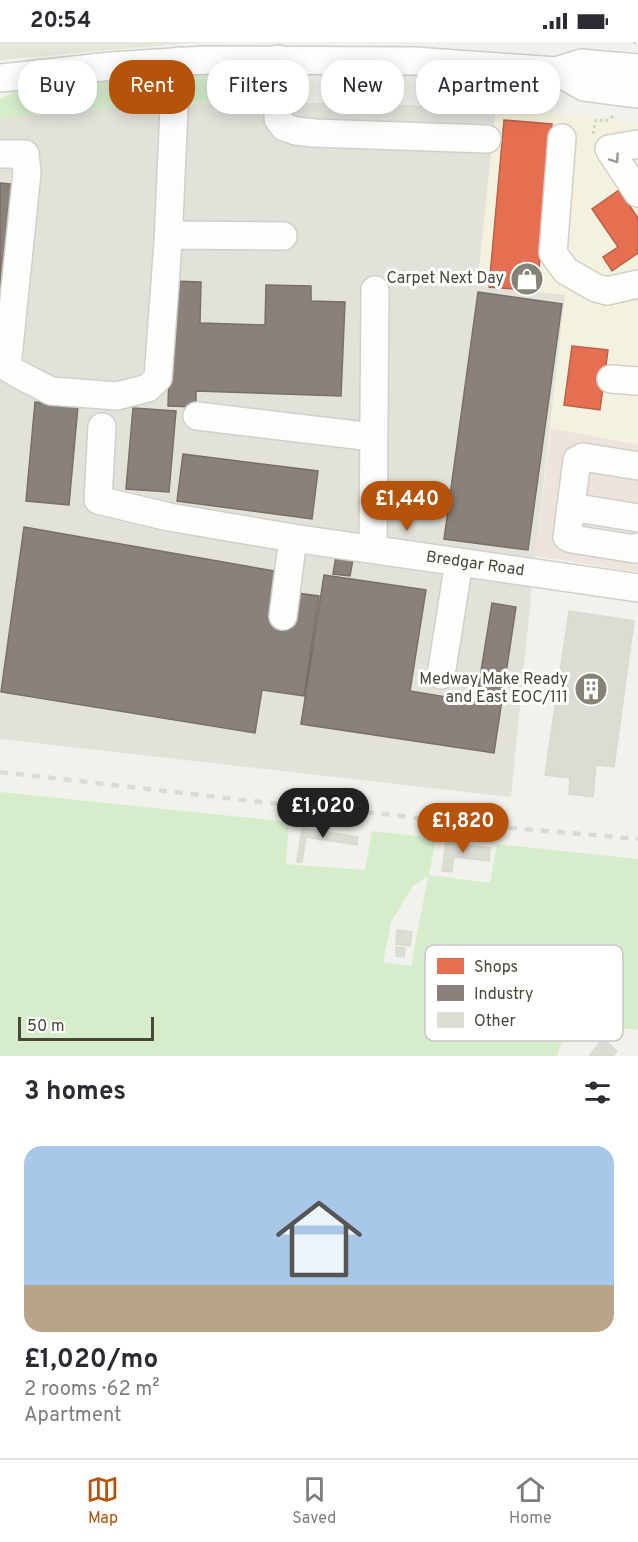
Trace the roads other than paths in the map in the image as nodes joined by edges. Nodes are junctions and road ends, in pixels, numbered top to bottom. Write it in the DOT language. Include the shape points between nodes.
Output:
graph roads {
  1 [pos="278,59"];
  2 [pos="573,59"];
  3 [pos="195,61"];
  4 [pos="109,66"];
  5 [pos="638,68"];
  6 [pos="0,78"];
  7 [pos="638,94"];
  8 [pos="174,114"];
  9 [pos="562,138"];
  10 [pos="488,139"];
  11 [pos="638,144"];
  12 [pos="0,154"];
  13 [pos="638,193"];
  14 [pos="169,235"];
  15 [pos="283,236"];
  16 [pos="638,284"];
  17 [pos="375,290"];
  18 [pos="4,365"];
  19 [pos="611,378"];
  20 [pos="638,381"];
  21 [pos="197,416"];
  22 [pos="102,427"];
  23 [pos="373,436"];
  24 [pos="638,466"];
  25 [pos="571,507"];
  26 [pos="638,518"];
  27 [pos="293,538"];
  28 [pos="638,547"];
  29 [pos="373,549"];
  30 [pos="459,562"];
  31 [pos="638,588"];
  32 [pos="283,616"];
  33 [pos="441,675"];
  1 -- 2 [label="street"];
  1 -- 3 [label="street"];
  1 -- 10 [label="street" via="278,119 284,127 332,134"];
  2 -- 5 [label="street"];
  2 -- 7 [label="street" via="584,87"];
  4 -- 6 [label="street"];
  8 -- 14 [label="street"];
  9 -- 16 [label="street" via="553,253 566,271 596,288 607,291"];
  11 -- 13 [label="street, one-way" via="609,149"];
  12 -- 18 [label="street" via="25,154 27,172"];
  14 -- 15 [label="street"];
  14 -- 18 [label="street" via="158,378 148,388 117,396 51,391"];
  17 -- 23 [label="street"];
  19 -- 20 [label="street"];
  21 -- 23 [label="street"];
  22 -- 27 [label="street, Bredgar Road" via="98,500 169,517"];
  23 -- 29 [label="street"];
  24 -- 25 [label="street" via="583,457 577,460"];
  25 -- 26 [label="street"];
  25 -- 28 [label="street" via="567,537"];
  27 -- 29 [label="street, Bredgar Road"];
  27 -- 32 [label="street"];
  29 -- 30 [label="street, Bredgar Road"];
  30 -- 31 [label="street, Bredgar Road"];
  30 -- 33 [label="street"];
}
